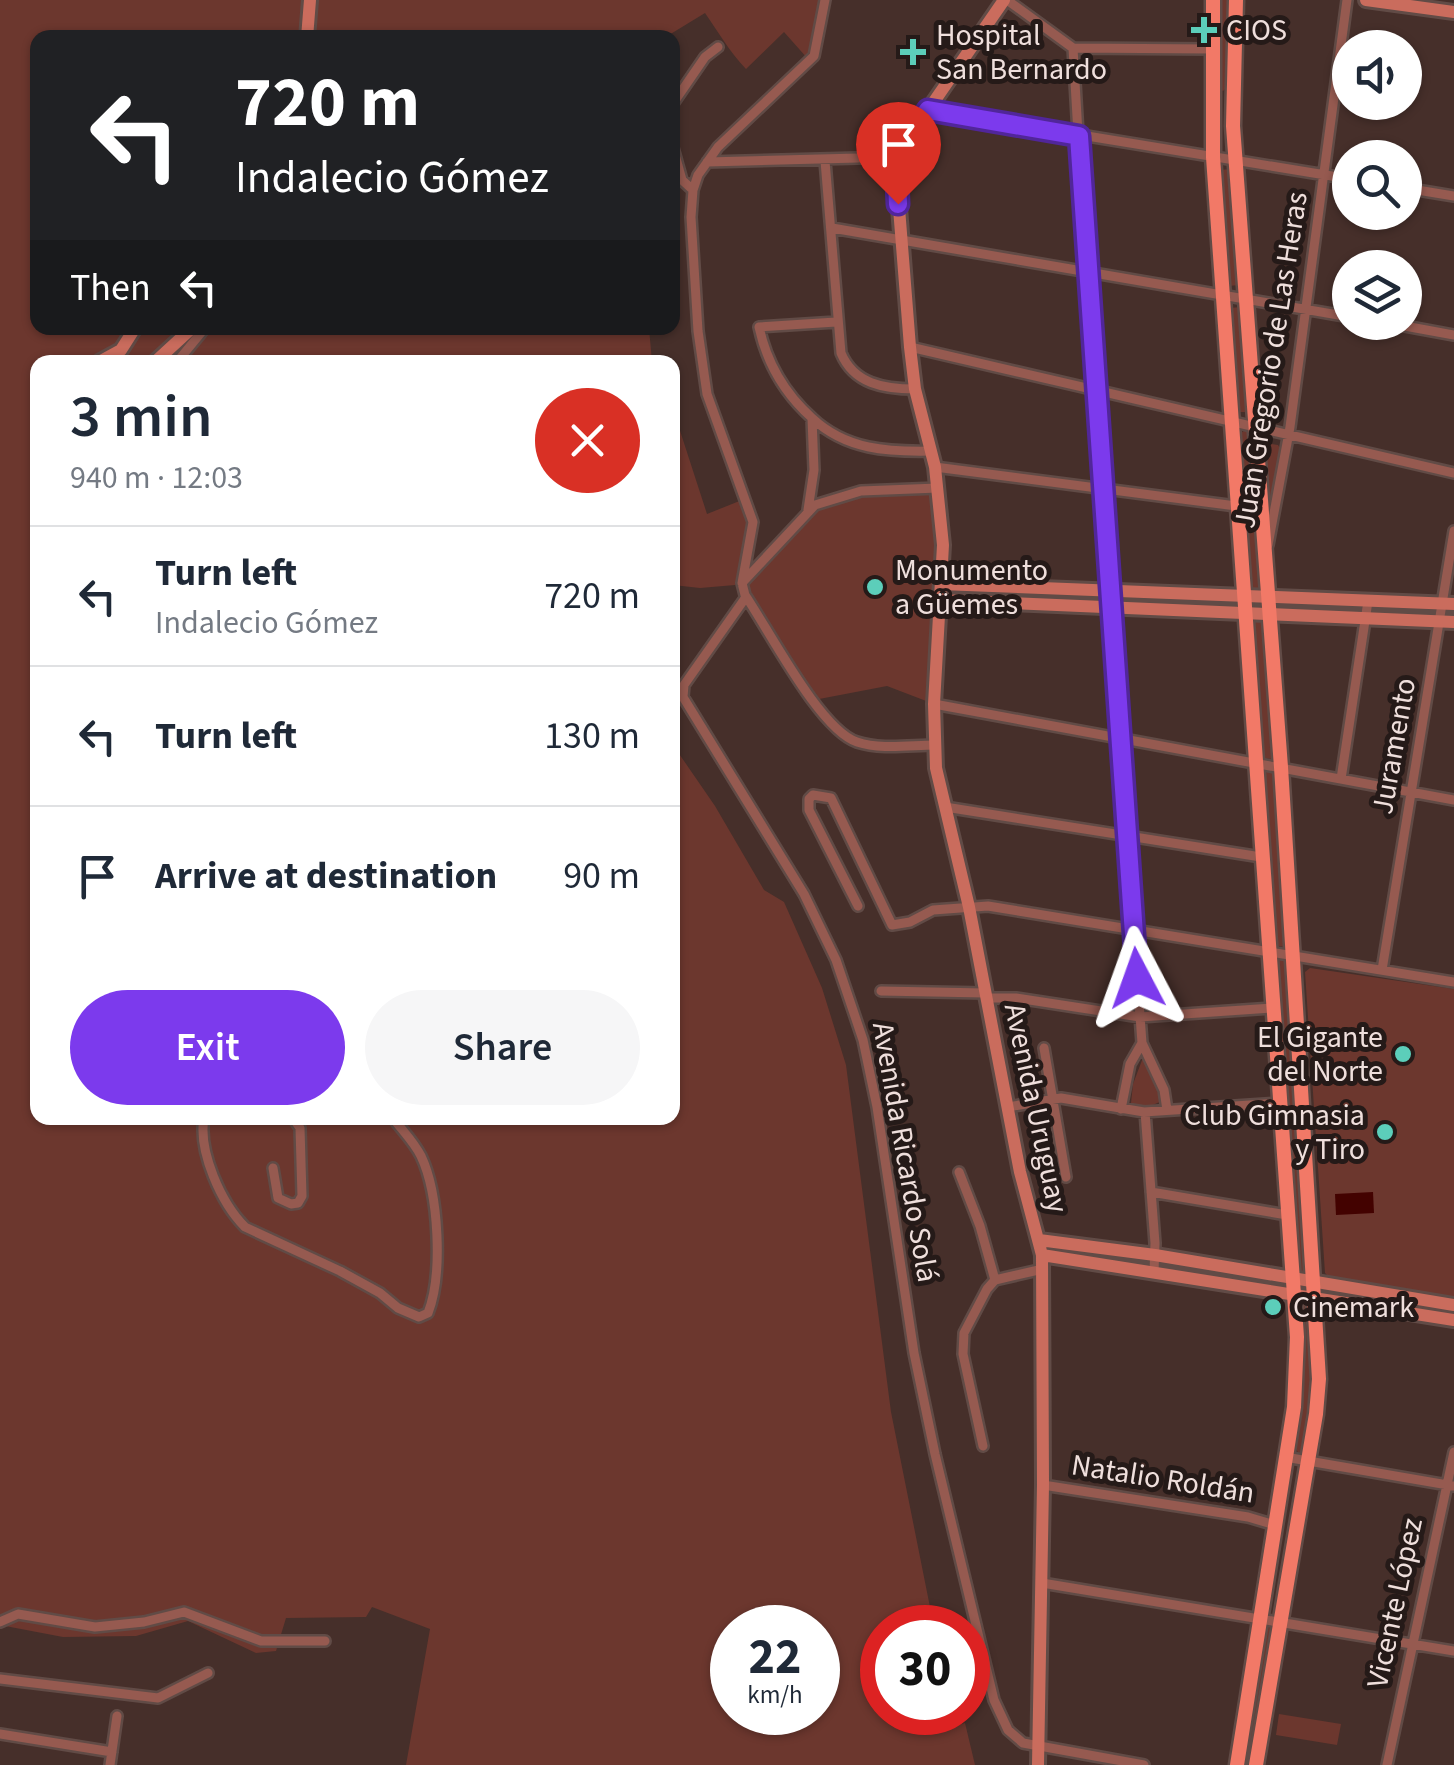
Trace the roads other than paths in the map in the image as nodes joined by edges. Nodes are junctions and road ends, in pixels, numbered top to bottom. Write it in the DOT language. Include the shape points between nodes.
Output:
graph roads {
  1 [pos="310,0"];
  2 [pos="825,0"];
  3 [pos="1006,0"];
  4 [pos="1213,0"];
  5 [pos="1236,0"];
  6 [pos="1347,0"];
  7 [pos="1366,0"];
  8 [pos="1454,12"];
  9 [pos="308,30"];
  10 [pos="718,47"];
  11 [pos="1073,48"];
  12 [pos="1212,49"];
  13 [pos="1212,86"];
  14 [pos="1234,87"];
  15 [pos="680,94"];
  16 [pos="928,110"];
  17 [pos="1079,136"];
  18 [pos="896,157"];
  19 [pos="1213,157"];
  20 [pos="825,161"];
  21 [pos="707,162"];
  22 [pos="1236,162"];
  23 [pos="680,173"];
  24 [pos="1325,175"];
  25 [pos="1332,176"];
  26 [pos="693,190"];
  27 [pos="1422,191"];
  28 [pos="1454,196"];
  29 [pos="832,228"];
  30 [pos="901,239"];
  31 [pos="1086,272"];
  32 [pos="1224,295"];
  33 [pos="1245,297"];
  34 [pos="1306,309"];
  35 [pos="1332,314"];
  36 [pos="836,322"];
  37 [pos="1422,329"];
  38 [pos="131,335"];
  39 [pos="184,335"];
  40 [pos="199,335"];
  41 [pos="1454,335"];
  42 [pos="910,347"];
  43 [pos="112,355"];
  44 [pos="163,355"];
  45 [pos="183,355"];
  46 [pos="915,389"];
  47 [pos="1095,389"];
  48 [pos="812,418"];
  49 [pos="1232,421"];
  50 [pos="1254,426"];
  51 [pos="1289,433"];
  52 [pos="932,450"];
  53 [pos="935,467"];
  54 [pos="1454,473"];
  55 [pos="938,488"];
  56 [pos="1102,489"];
  57 [pos="1236,506"];
  58 [pos="808,510"];
  59 [pos="1454,531"];
  60 [pos="1265,553"];
  61 [pos="742,583"];
  62 [pos="941,584"];
  63 [pos="1108,590"];
  64 [pos="1245,596"];
  65 [pos="746,597"];
  66 [pos="1269,597"];
  67 [pos="940,600"];
  68 [pos="1368,602"];
  69 [pos="1448,604"];
  70 [pos="1110,607"];
  71 [pos="1246,613"];
  72 [pos="1270,614"];
  73 [pos="1367,618"];
  74 [pos="1447,622"];
  75 [pos="934,704"];
  76 [pos="1122,739"];
  77 [pos="935,745"];
  78 [pos="1255,764"];
  79 [pos="1281,768"];
  80 [pos="1341,779"];
  81 [pos="1411,792"];
  82 [pos="1454,800"];
  83 [pos="945,808"];
  84 [pos="1128,834"];
  85 [pos="1261,857"];
  86 [pos="858,906"];
  87 [pos="970,907"];
  88 [pos="1134,930"];
  89 [pos="1270,952"];
  90 [pos="1292,954"];
  91 [pos="1382,970"];
  92 [pos="1454,982"];
  93 [pos="880,991"];
  94 [pos="986,995"];
  95 [pos="1273,1008"];
  96 [pos="1140,1017"];
  97 [pos="1142,1044"];
  98 [pos="1044,1048"];
  99 [pos="1051,1099"];
  100 [pos="1008,1107"];
  101 [pos="1280,1107"];
  102 [pos="1121,1108"];
  103 [pos="1166,1110"];
  104 [pos="1145,1112"];
  105 [pos="1303,1112"];
  106 [pos="204,1125"];
  107 [pos="298,1125"];
  108 [pos="398,1125"];
  109 [pos="273,1168"];
  110 [pos="959,1172"];
  111 [pos="1066,1177"];
  112 [pos="1151,1192"];
  113 [pos="1287,1215"];
  114 [pos="1039,1240"];
  115 [pos="1155,1255"];
  116 [pos="1043,1262"];
  117 [pos="1154,1273"];
  118 [pos="995,1280"];
  119 [pos="1295,1287"];
  120 [pos="1315,1290"];
  121 [pos="1454,1305"];
  122 [pos="1454,1320"];
  123 [pos="983,1446"];
  124 [pos="1454,1452"];
  125 [pos="1285,1458"];
  126 [pos="1306,1462"];
  127 [pos="1043,1485"];
  128 [pos="1450,1486"];
  129 [pos="1274,1529"];
  130 [pos="1294,1538"];
  131 [pos="1042,1583"];
  132 [pos="1260,1621"];
  133 [pos="0,1622"];
  134 [pos="1279,1624"];
  135 [pos="325,1641"];
  136 [pos="1411,1645"];
  137 [pos="1454,1651"];
  138 [pos="208,1672"];
  139 [pos="0,1679"];
  140 [pos="117,1716"];
  141 [pos="0,1734"];
  142 [pos="1040,1748"];
  143 [pos="112,1752"];
  144 [pos="110,1765"];
  145 [pos="1038,1765"];
  146 [pos="1144,1765"];
  147 [pos="1237,1765"];
  148 [pos="1256,1765"];
  149 [pos="1387,1765"];
  1 -- 9 [label="street"];
  2 -- 21 [label="street" via="814,56"];
  3 -- 11 [label="street"];
  3 -- 16 [label="street"];
  4 -- 12 [label="main road"];
  5 -- 14 [label="main road"];
  6 -- 24 [label="street, Juan Gregorio de Las Heras"];
  7 -- 8 [label="street"];
  10 -- 15 [label="street"];
  11 -- 12 [label="street"];
  11 -- 17 [label="street"];
  12 -- 13 [label="main road"];
  13 -- 14 [label="main road" via="1223,95"];
  13 -- 19 [label="main road"];
  14 -- 22 [label="main road"];
  16 -- 17 [label="street"];
  16 -- 18 [label="street"];
  17 -- 19 [label="street"];
  17 -- 31 [label="street"];
  18 -- 20 [label="street"];
  18 -- 30 [label="street, Avenida Uruguay"];
  19 -- 22 [label="street"];
  19 -- 32 [label="main road"];
  20 -- 21 [label="street"];
  20 -- 29 [label="street"];
  21 -- 26 [label="street"];
  22 -- 24 [label="street"];
  22 -- 33 [label="main road"];
  23 -- 26 [label="street"];
  24 -- 25 [label="street"];
  24 -- 34 [label="street, Juan Gregorio de Las Heras"];
  26 -- 61 [label="street" via="708,394 752,522"];
  27 -- 28 [label="street"];
  29 -- 30 [label="street"];
  29 -- 36 [label="street"];
  30 -- 31 [label="street"];
  30 -- 42 [label="street, Avenida Uruguay"];
  31 -- 32 [label="street"];
  31 -- 47 [label="street"];
  32 -- 33 [label="street"];
  32 -- 49 [label="main road"];
  33 -- 34 [label="street"];
  33 -- 50 [label="main road"];
  34 -- 35 [label="street"];
  34 -- 51 [label="street, Juan Gregorio de Las Heras"];
  36 -- 46 [label="street" via="841,353 852,370 878,386"];
  36 -- 48 [label="street" via="759,327 783,388"];
  37 -- 41 [label="street"];
  38 -- 43 [label="street"];
  39 -- 44 [label="street"];
  40 -- 45 [label="street"];
  42 -- 46 [label="street, Avenida Uruguay"];
  42 -- 47 [label="street"];
  46 -- 52 [label="street, Avenida Uruguay"];
  47 -- 49 [label="street"];
  47 -- 56 [label="street"];
  48 -- 52 [label="street" via="865,447"];
  48 -- 58 [label="street"];
  49 -- 50 [label="street"];
  49 -- 57 [label="main road"];
  50 -- 51 [label="street"];
  50 -- 60 [label="main road"];
  51 -- 54 [label="street"];
  51 -- 60 [label="street, Juan Gregorio de Las Heras"];
  52 -- 53 [label="street, Avenida Uruguay"];
  53 -- 55 [label="street, Avenida Uruguay"];
  53 -- 56 [label="street"];
  55 -- 58 [label="street" via="861,490"];
  55 -- 62 [label="street, Avenida Uruguay"];
  56 -- 57 [label="street"];
  56 -- 63 [label="street"];
  57 -- 64 [label="main road"];
  58 -- 61 [label="street"];
  59 -- 69 [label="street, Juramento"];
  60 -- 66 [label="main road"];
  61 -- 65 [label="street"];
  62 -- 63 [label="street"];
  62 -- 67 [label="street, Avenida Uruguay"];
  63 -- 64 [label="street"];
  63 -- 70 [label="street"];
  64 -- 66 [label="street"];
  64 -- 71 [label="main road"];
  65 -- 77 [label="street" via="840,733 870,745"];
  65 -- 142 [label="street, Avenida Ricardo Solá" via="684,685 684,703 784,858 848,992 873,1083 934,1454 994,1700 1011,1735"];
  66 -- 68 [label="street"];
  66 -- 72 [label="main road"];
  67 -- 70 [label="street"];
  67 -- 75 [label="street, Avenida Uruguay"];
  68 -- 69 [label="street"];
  68 -- 73 [label="street"];
  69 -- 74 [label="street, Juramento"];
  70 -- 71 [label="street"];
  70 -- 76 [label="street"];
  71 -- 72 [label="street"];
  71 -- 78 [label="main road"];
  72 -- 73 [label="street"];
  72 -- 79 [label="main road"];
  73 -- 74 [label="street"];
  73 -- 80 [label="street"];
  74 -- 81 [label="street, Juramento"];
  75 -- 76 [label="street"];
  75 -- 77 [label="street, Avenida Uruguay"];
  76 -- 78 [label="street"];
  76 -- 84 [label="street"];
  77 -- 83 [label="street, Avenida Uruguay"];
  78 -- 79 [label="street"];
  78 -- 85 [label="main road"];
  79 -- 80 [label="street"];
  79 -- 90 [label="main road"];
  80 -- 81 [label="street"];
  81 -- 82 [label="street"];
  81 -- 91 [label="street, Juramento"];
  83 -- 84 [label="street"];
  83 -- 87 [label="street, Avenida Uruguay"];
  84 -- 85 [label="street"];
  84 -- 88 [label="street"];
  85 -- 89 [label="main road"];
  86 -- 87 [label="street" via="809,810 810,796 830,798 892,925 934,910"];
  87 -- 88 [label="street"];
  87 -- 94 [label="street, Avenida Uruguay"];
  88 -- 89 [label="street"];
  88 -- 96 [label="street"];
  89 -- 90 [label="street"];
  89 -- 95 [label="main road"];
  90 -- 91 [label="street"];
  90 -- 105 [label="main road"];
  91 -- 92 [label="street"];
  93 -- 94 [label="street"];
  94 -- 96 [label="street"];
  94 -- 100 [label="street, Avenida Uruguay"];
  95 -- 96 [label="street"];
  95 -- 101 [label="main road"];
  96 -- 97 [label="street"];
  97 -- 102 [label="street" via="1130,1064"];
  97 -- 103 [label="street"];
  98 -- 99 [label="street"];
  99 -- 100 [label="street"];
  99 -- 102 [label="street"];
  99 -- 111 [label="street"];
  100 -- 114 [label="street, Avenida Uruguay"];
  101 -- 103 [label="street"];
  101 -- 105 [label="main road" via="1294,1119"];
  101 -- 113 [label="main road"];
  102 -- 104 [label="street"];
  103 -- 104 [label="street"];
  104 -- 112 [label="street"];
  105 -- 120 [label="main road"];
  106 -- 108 [label="street" via="204,1154 244,1227 419,1317 428,1313 434,1294 438,1231 422,1158"];
  107 -- 109 [label="street" via="298,1203 275,1194"];
  110 -- 118 [label="street"];
  112 -- 113 [label="street"];
  112 -- 115 [label="street"];
  113 -- 119 [label="main road"];
  114 -- 115 [label="street"];
  114 -- 116 [label="street, Avenida Uruguay"];
  115 -- 117 [label="street"];
  115 -- 119 [label="street"];
  116 -- 117 [label="street"];
  116 -- 118 [label="street"];
  116 -- 127 [label="street, Avenida Uruguay"];
  117 -- 119 [label="street"];
  118 -- 123 [label="street" via="962,1340"];
  119 -- 120 [label="street"];
  119 -- 125 [label="main road" via="1296,1380"];
  120 -- 121 [label="street"];
  120 -- 122 [label="street"];
  120 -- 126 [label="main road" via="1320,1379"];
  124 -- 128 [label="street, Vicente López"];
  125 -- 126 [label="street"];
  125 -- 129 [label="main road"];
  126 -- 128 [label="street"];
  126 -- 130 [label="main road"];
  127 -- 129 [label="street, Natalio Roldán" via="1248,1517"];
  127 -- 131 [label="street, Avenida Uruguay"];
  128 -- 136 [label="street, Vicente López"];
  129 -- 130 [label="main road" via="1283,1541"];
  129 -- 132 [label="main road"];
  130 -- 134 [label="main road"];
  131 -- 132 [label="street"];
  131 -- 142 [label="street, Avenida Uruguay"];
  132 -- 134 [label="street"];
  132 -- 147 [label="main road"];
  133 -- 135 [label="street" via="18,1614 96,1627 184,1612 261,1640"];
  134 -- 136 [label="street"];
  134 -- 148 [label="main road"];
  136 -- 137 [label="street"];
  136 -- 149 [label="street, Vicente López"];
  138 -- 139 [label="street" via="158,1698"];
  140 -- 143 [label="street"];
  141 -- 143 [label="street"];
  142 -- 145 [label="street, Avenida Uruguay"];
  142 -- 146 [label="street"];
  143 -- 144 [label="street"];
}
